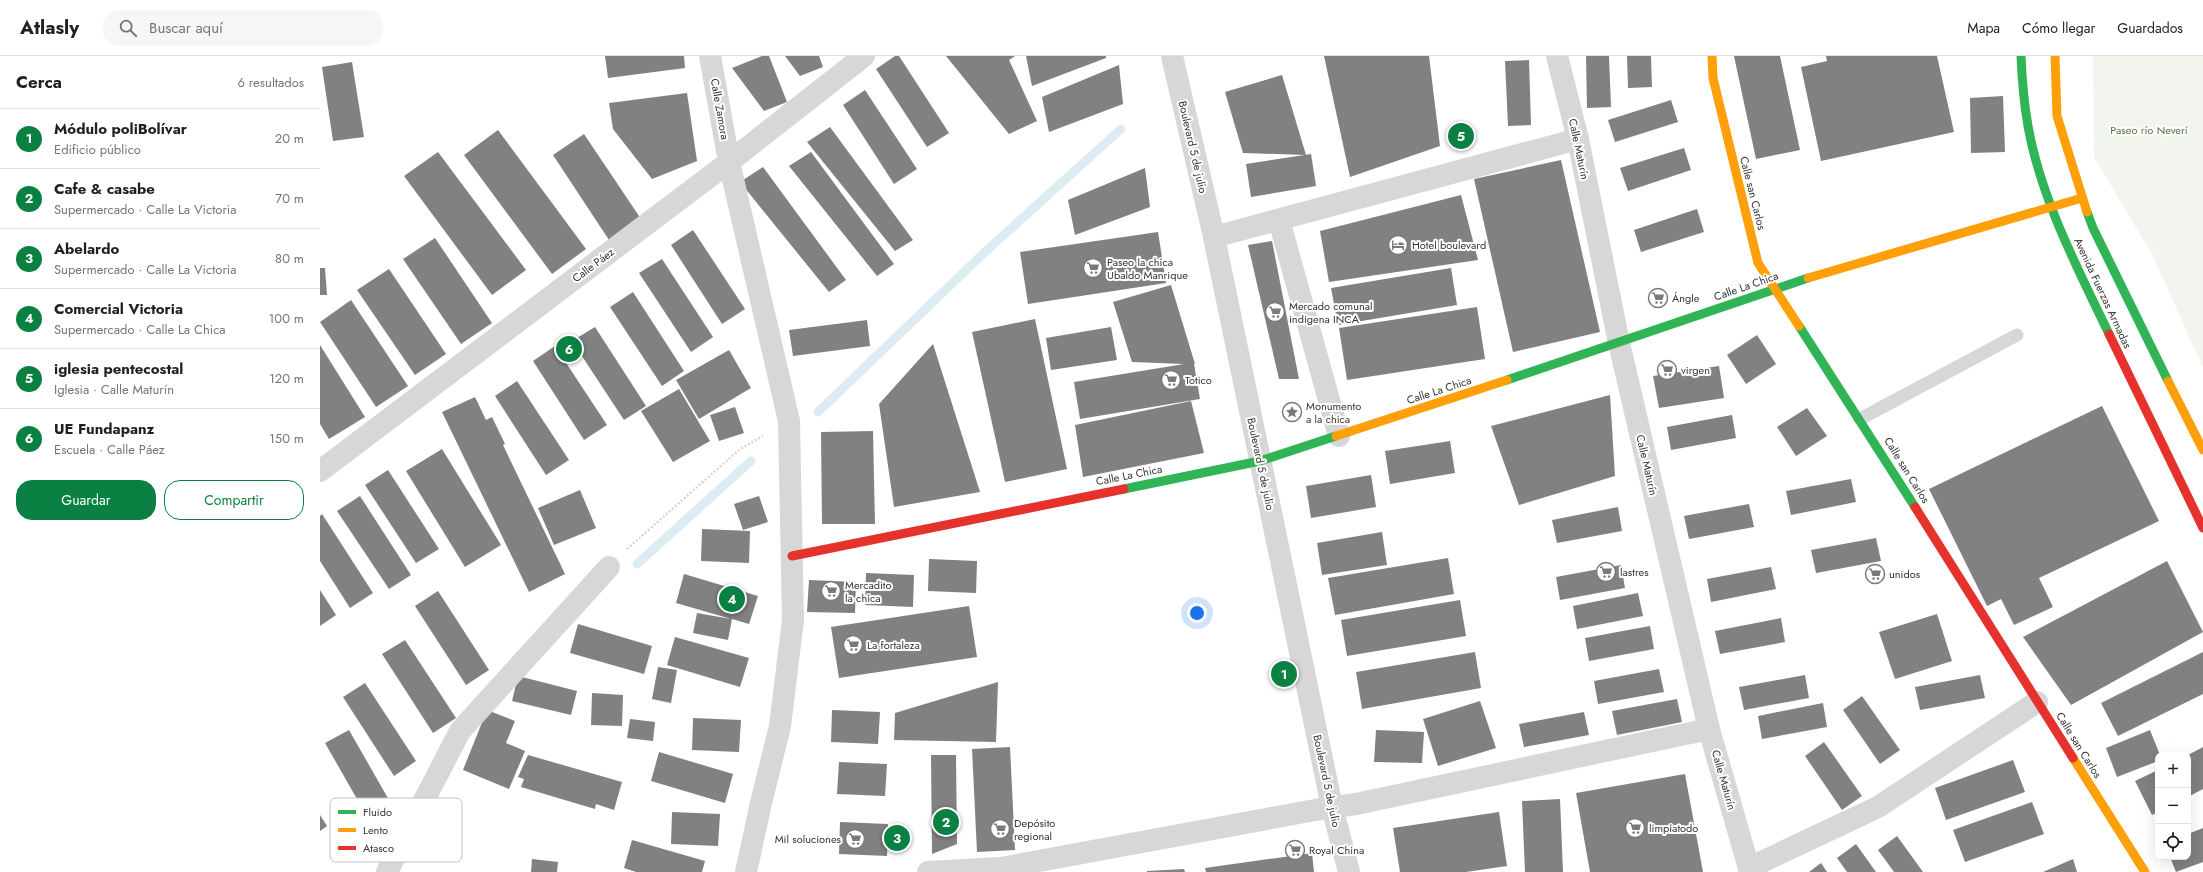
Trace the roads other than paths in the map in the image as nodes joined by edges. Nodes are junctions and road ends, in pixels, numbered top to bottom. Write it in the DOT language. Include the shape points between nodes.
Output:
graph roads {
  1 [pos="710,56"];
  2 [pos="864,56"];
  3 [pos="1172,56"];
  4 [pos="1557,56"];
  5 [pos="1712,56"];
  6 [pos="2021,56"];
  7 [pos="2055,56"];
  8 [pos="1578,139"];
  9 [pos="729,162"];
  10 [pos="2082,198"];
  11 [pos="2052,208"];
  12 [pos="1279,220"];
  13 [pos="1214,237"];
  14 [pos="1774,288"];
  15 [pos="2017,335"];
  16 [pos="1618,343"];
  17 [pos="1860,419"];
  18 [pos="1339,436"];
  19 [pos="2203,450"];
  20 [pos="1260,461"];
  21 [pos="320,471"];
  22 [pos="2203,528"];
  23 [pos="792,556"];
  24 [pos="609,567"];
  25 [pos="2038,702"];
  26 [pos="1709,729"];
  27 [pos="426,798"];
  28 [pos="1332,807"];
  29 [pos="393,862"];
  30 [pos="1001,870"];
  31 [pos="1750,870"];
  32 [pos="388,872"];
  33 [pos="746,872"];
  34 [pos="928,872"];
  35 [pos="1349,872"];
  36 [pos="2145,872"];
  1 -- 9 [label="street, Calle Zamora"];
  2 -- 9 [label="street, Calle Páez"];
  3 -- 13 [label="street, Boulevard 5 de julio"];
  4 -- 8 [label="street, Calle Maturín"];
  5 -- 14 [label="street, Calle san Carlos" via="1714,78 1758,263"];
  6 -- 11 [label="street, Avenida Fuerzas Armadas" via="2021,88 2026,120 2039,177"];
  7 -- 10 [label="street, Avenida Fuerzas Armadas" via="2057,116"];
  8 -- 12 [label="street"];
  8 -- 16 [label="street, Calle Maturín"];
  9 -- 21 [label="street, Calle Páez"];
  9 -- 23 [label="street, Calle Zamora" via="789,421"];
  10 -- 11 [label="street, Calle La Chica"];
  10 -- 19 [label="street, Avenida Fuerzas Armadas" via="2142,330"];
  11 -- 14 [label="street, Calle La Chica"];
  11 -- 22 [label="street, Avenida Fuerzas Armadas" via="2068,248"];
  12 -- 13 [label="street"];
  12 -- 18 [label="street"];
  13 -- 20 [label="street, Boulevard 5 de julio"];
  14 -- 16 [label="street, Calle La Chica"];
  14 -- 17 [label="street, Calle san Carlos"];
  15 -- 17 [label="lane"];
  16 -- 18 [label="street, Calle La Chica"];
  16 -- 26 [label="street, Calle Maturín"];
  17 -- 25 [label="street, Calle san Carlos"];
  18 -- 20 [label="street, Calle La Chica"];
  20 -- 23 [label="street, Calle La Chica"];
  20 -- 28 [label="street, Boulevard 5 de julio"];
  23 -- 33 [label="street, Calle Zamora" via="793,620 780,726 760,803"];
  24 -- 27 [label="street" via="460,731"];
  25 -- 31 [label="street" via="1878,807"];
  25 -- 36 [label="street, Calle san Carlos"];
  26 -- 28 [label="street"];
  26 -- 31 [label="street, Calle Maturín"];
  28 -- 30 [label="street"];
  28 -- 35 [label="street, Boulevard 5 de julio"];
  29 -- 32 [label="street"];
  30 -- 34 [label="street"];
}
